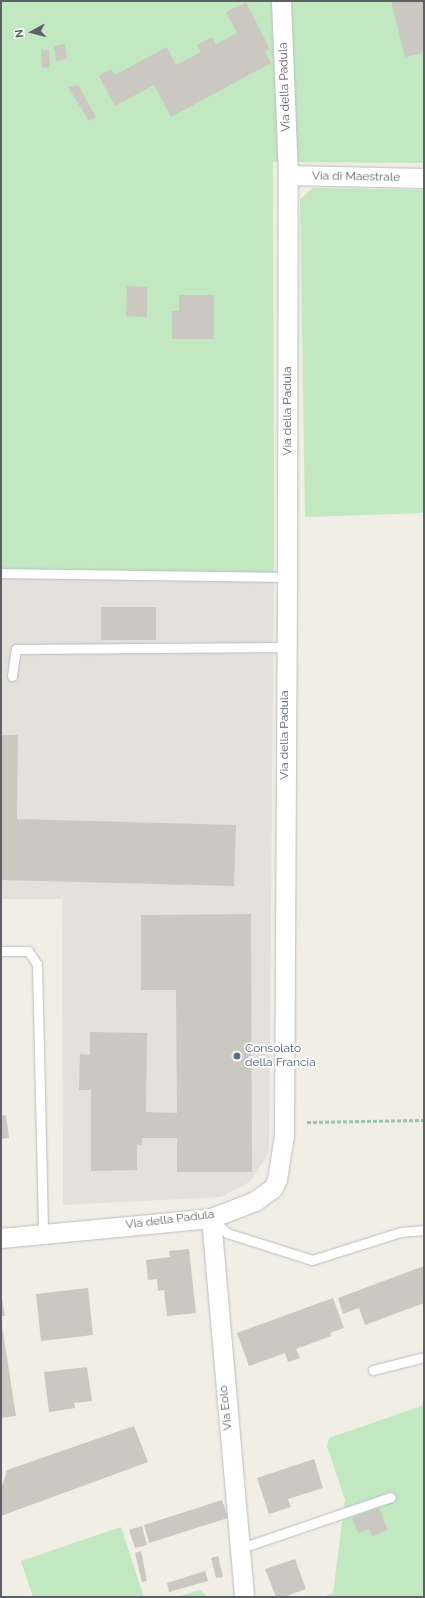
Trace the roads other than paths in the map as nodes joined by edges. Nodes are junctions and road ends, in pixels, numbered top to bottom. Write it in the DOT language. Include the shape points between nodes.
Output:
graph roads {
  1 [pos="281,1"];
  2 [pos="288,176"];
  3 [pos="424,178"];
  4 [pos="1,572"];
  5 [pos="287,577"];
  6 [pos="286,647"];
  7 [pos="12,676"];
  8 [pos="1,951"];
  9 [pos="211,1218"];
  10 [pos="424,1230"];
  11 [pos="43,1234"];
  12 [pos="1,1238"];
  13 [pos="424,1357"];
  14 [pos="373,1370"];
  15 [pos="391,1497"];
  16 [pos="241,1548"];
  17 [pos="244,1597"];
  1 -- 2 [label="street, Via della Padula"];
  2 -- 3 [label="street, Via di Maestrale"];
  2 -- 5 [label="street, Via della Padula"];
  4 -- 5 [label="lane"];
  5 -- 6 [label="street, Via della Padula"];
  6 -- 7 [label="lane" via="16,649"];
  6 -- 9 [label="street, Via della Padula" via="284,1123 277,1179 273,1188 256,1201"];
  8 -- 11 [label="lane" via="28,951 37,964"];
  9 -- 10 [label="lane" via="227,1233 312,1260 401,1232"];
  9 -- 11 [label="street, Via della Padula"];
  9 -- 16 [label="street, Via Eolo" via="224,1391"];
  11 -- 12 [label="street, Via della Padula"];
  13 -- 14 [label="lane"];
  15 -- 16 [label="lane"];
  16 -- 17 [label="street, Via Eolo"];
}
